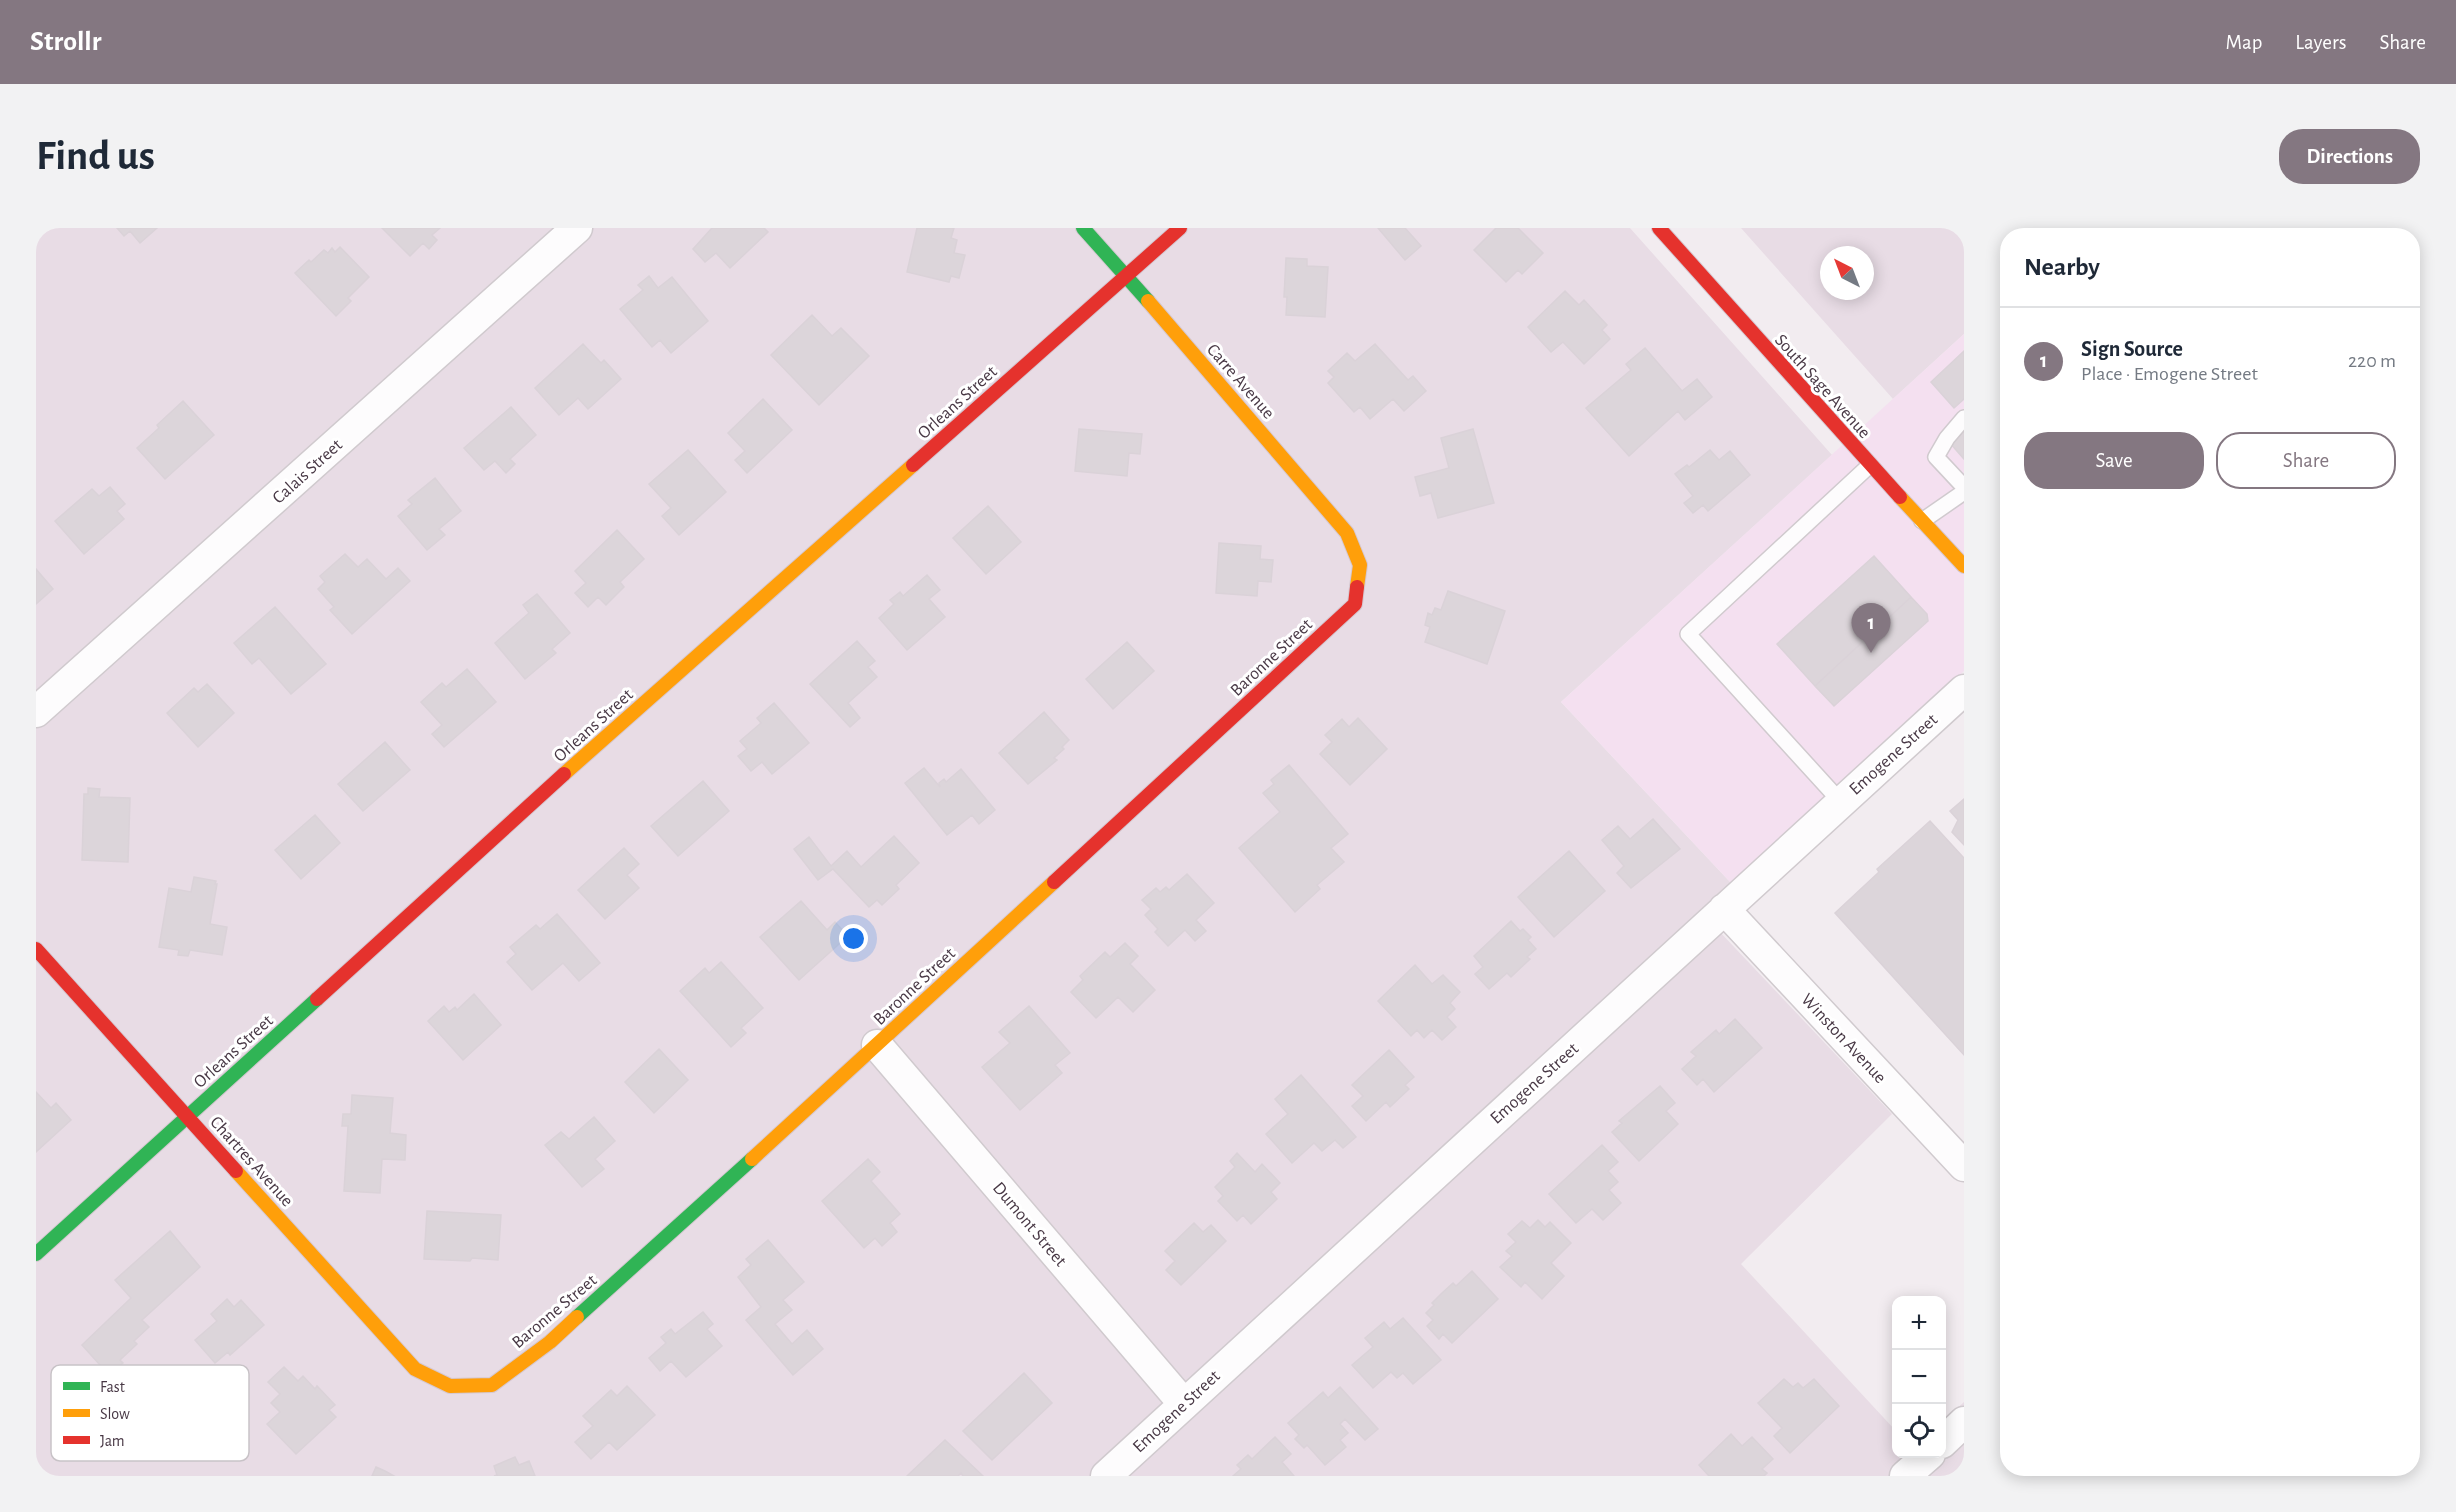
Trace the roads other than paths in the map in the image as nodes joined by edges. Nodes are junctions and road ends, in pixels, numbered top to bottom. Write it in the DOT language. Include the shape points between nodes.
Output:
graph roads {
  1 [pos="577,228"];
  2 [pos="1083,228"];
  3 [pos="1180,228"];
  4 [pos="1659,228"];
  5 [pos="1127,276"];
  6 [pos="1964,418"];
  7 [pos="1870,465"];
  8 [pos="1964,487"];
  9 [pos="1964,492"];
  10 [pos="1922,521"];
  11 [pos="1360,565"];
  12 [pos="1964,566"];
  13 [pos="1964,690"];
  14 [pos="36,712"];
  15 [pos="1840,801"];
  16 [pos="1724,909"];
  17 [pos="36,949"];
  18 [pos="877,1045"];
  19 [pos="188,1116"];
  20 [pos="1964,1166"];
  21 [pos="36,1254"];
  22 [pos="450,1386"];
  23 [pos="1184,1404"];
  24 [pos="1964,1422"];
  25 [pos="1946,1438"];
  26 [pos="1925,1458"];
  27 [pos="1106,1476"];
  28 [pos="1905,1476"];
  1 -- 14 [label="street, Calais Street"];
  2 -- 5 [label="street, Carre Avenue"];
  3 -- 5 [label="street, Orleans Street"];
  4 -- 7 [label="street, South Sage Avenue"];
  5 -- 11 [label="street, Carre Avenue" via="1347,533"];
  5 -- 19 [label="street, Orleans Street" via="568,771"];
  6 -- 8 [label="lane" via="1936,457"];
  7 -- 10 [label="street, South Sage Avenue"];
  7 -- 15 [label="lane" via="1688,634"];
  9 -- 10 [label="lane"];
  10 -- 12 [label="street, South Sage Avenue"];
  11 -- 18 [label="street, Baronne Street" via="1355,604"];
  13 -- 15 [label="street, Emogene Street"];
  15 -- 16 [label="street, Emogene Street"];
  16 -- 20 [label="street, Winston Avenue"];
  16 -- 23 [label="street, Emogene Street"];
  17 -- 19 [label="street, Chartres Avenue"];
  18 -- 22 [label="street, Baronne Street" via="550,1342 492,1384"];
  18 -- 23 [label="street, Dumont Street"];
  19 -- 21 [label="street, Orleans Street"];
  19 -- 22 [label="street, Chartres Avenue" via="415,1369"];
  23 -- 27 [label="street, Emogene Street"];
  24 -- 25 [label="street"];
  26 -- 28 [label="street"];
}
